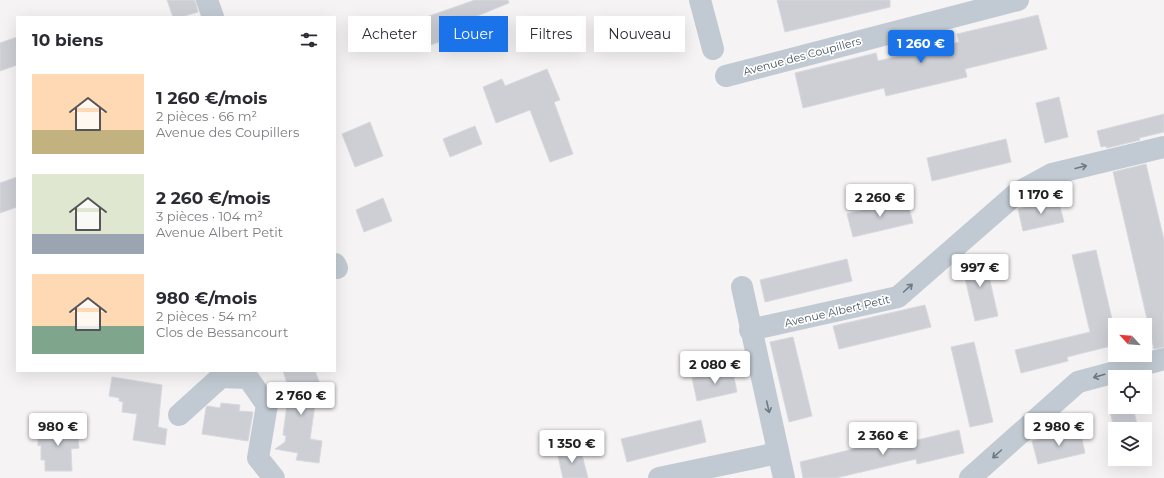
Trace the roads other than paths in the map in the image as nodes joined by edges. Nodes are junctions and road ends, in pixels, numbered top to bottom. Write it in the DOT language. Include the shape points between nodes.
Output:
graph roads {
  1 [pos="207,0"];
  2 [pos="700,0"];
  3 [pos="1018,0"];
  4 [pos="213,16"];
  5 [pos="713,48"];
  6 [pos="726,76"];
  7 [pos="1164,146"];
  8 [pos="742,287"];
  9 [pos="750,330"];
  10 [pos="1164,359"];
  11 [pos="179,415"];
  12 [pos="778,453"];
  13 [pos="274,478"];
  14 [pos="659,478"];
  15 [pos="784,478"];
  16 [pos="970,478"];
  1 -- 4 [label="street"];
  2 -- 5 [label="street"];
  3 -- 6 [label="street, Avenue des Coupillers"];
  9 -- 7 [label="street, Avenue Albert Petit, one-way" via="898,297 1023,190 1052,174"];
  8 -- 9 [label="street"];
  9 -- 12 [label="street, one-way"];
  10 -- 16 [label="street, one-way" via="1078,382"];
  11 -- 13 [label="street" via="221,376 248,378 267,405 258,458"];
  12 -- 14 [label="street"];
  12 -- 15 [label="street"];
}
